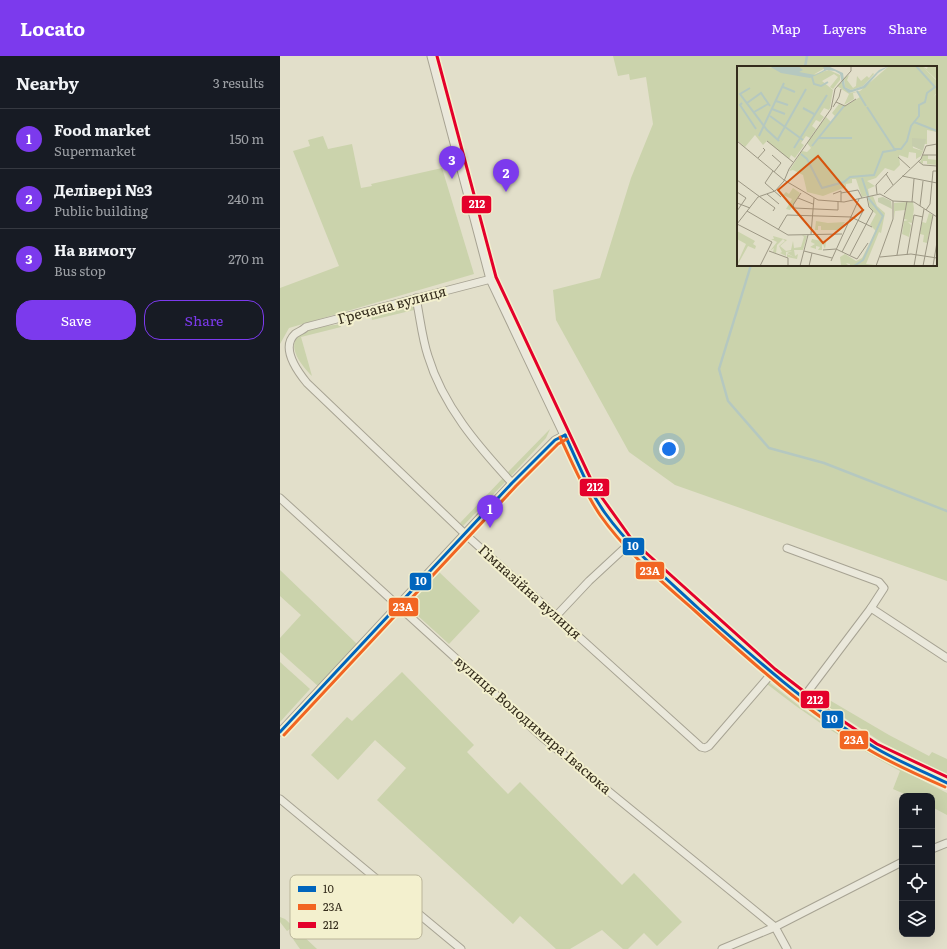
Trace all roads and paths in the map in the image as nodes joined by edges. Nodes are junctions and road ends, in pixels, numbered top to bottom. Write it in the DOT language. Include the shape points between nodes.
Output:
graph roads {
  1 [pos="432,56"];
  2 [pos="491,278"];
  3 [pos="416,298"];
  4 [pos="294,335"];
  5 [pos="566,435"];
  6 [pos="512,483"];
  7 [pos="280,498"];
  8 [pos="465,534"];
  9 [pos="629,544"];
  10 [pos="787,548"];
  11 [pos="398,605"];
  12 [pos="871,608"];
  13 [pos="557,615"];
  14 [pos="947,658"];
  15 [pos="772,673"];
  16 [pos="803,698"];
  17 [pos="280,732"];
  18 [pos="947,783"];
  19 [pos="280,799"];
  20 [pos="947,843"];
  21 [pos="935,848"];
  22 [pos="899,864"];
  23 [pos="372,875"];
  24 [pos="422,917"];
  25 [pos="775,927"];
  26 [pos="461,949"];
  27 [pos="722,949"];
  28 [pos="787,949"];
  1 -- 2 [label="street"];
  2 -- 3 [label="street, Гречана вулиця"];
  2 -- 5 [label="street"];
  3 -- 4 [label="street, Гречана вулиця" via="306,327"];
  3 -- 6 [label="street" via="428,356 445,396 476,442"];
  4 -- 8 [label="street, Гімназійна вулиця" via="290,344 290,354 307,383"];
  5 -- 6 [label="street" via="555,440"];
  5 -- 9 [label="street" via="591,490"];
  6 -- 8 [label="street"];
  7 -- 11 [label="street, вулиця Володимира Івасюка"];
  8 -- 11 [label="street"];
  8 -- 13 [label="street, Гімназійна вулиця"];
  9 -- 13 [label="street"];
  9 -- 15 [label="street"];
  10 -- 12 [label="street" via="881,583 883,590"];
  11 -- 17 [label="street"];
  11 -- 25 [label="street, вулиця Володимира Івасюка" via="542,737"];
  12 -- 14 [label="street"];
  12 -- 16 [label="street"];
  13 -- 15 [label="street, Гімназійна вулиця" via="700,747 709,746"];
  15 -- 16 [label="street"];
  16 -- 18 [label="street" via="875,748"];
  19 -- 23 [label="street"];
  20 -- 21 [label="street"];
  22 -- 25 [label="street"];
  24 -- 26 [label="street"];
  25 -- 27 [label="street"];
  25 -- 28 [label="street, вулиця Володимира Івасюка"];
}
